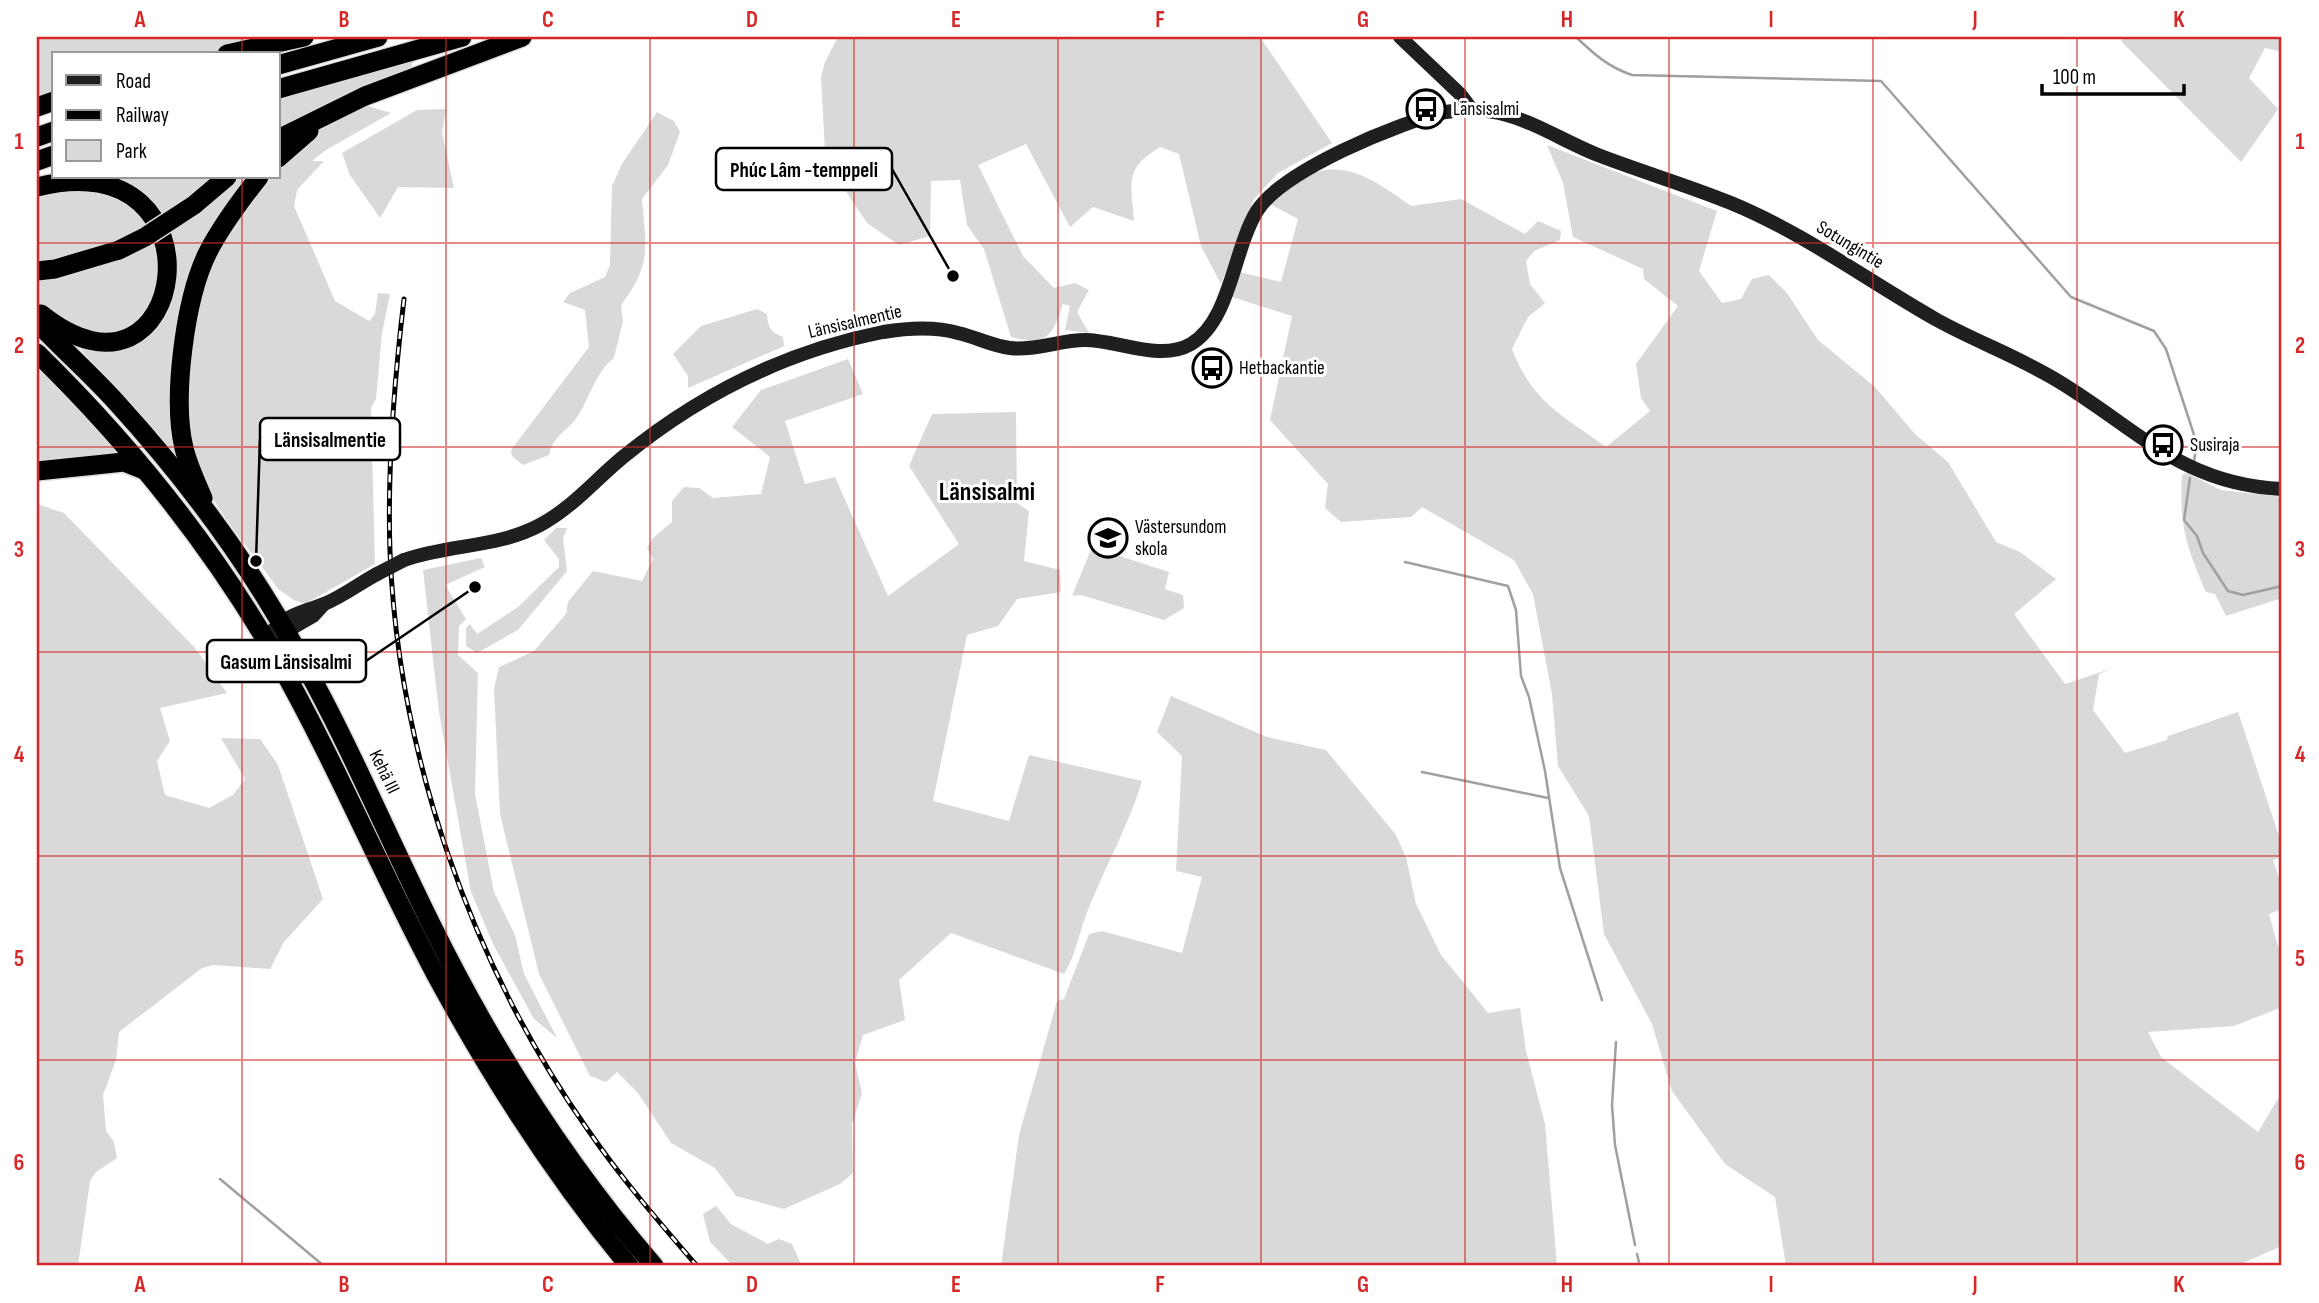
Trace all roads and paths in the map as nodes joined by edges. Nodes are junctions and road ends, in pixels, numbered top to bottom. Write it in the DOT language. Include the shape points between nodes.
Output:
graph roads {
  1 [pos="303,37"];
  2 [pos="378,37"];
  3 [pos="462,37"];
  4 [pos="522,37"];
  5 [pos="1400,37"];
  6 [pos="237,52"];
  7 [pos="280,64"];
  8 [pos="420,75"];
  9 [pos="280,88"];
  10 [pos="1472,110"];
  11 [pos="280,138"];
  12 [pos="280,156"];
  13 [pos="226,178"];
  14 [pos="258,178"];
  15 [pos="37,187"];
  16 [pos="46,270"];
  17 [pos="37,310"];
  18 [pos="37,322"];
  19 [pos="37,353"];
  20 [pos="145,470"];
  21 [pos="37,471"];
  22 [pos="2282,489"];
  23 [pos="215,524"];
  24 [pos="283,627"];
  25 [pos="265,639"];
  26 [pos="629,1266"];
  27 [pos="654,1266"];
  1 -- 6 [label="highway"];
  2 -- 7 [label="highway"];
  3 -- 9 [label="highway"];
  4 -- 8 [label="highway"];
  5 -- 10 [label="street"];
  8 -- 11 [label="highway" via="328,112"];
  8 -- 12 [label="highway" via="331,117"];
  10 -- 22 [label="street, Sotungintie" via="1499,112 1580,148 1758,215 1938,320 2049,375 2179,463 2225,481"];
  10 -- 24 [label="street, Länsisalmentie, bridge" via="1451,111 1401,126 1275,189 1248,226 1217,316 1189,345 1162,351 1080,340 1008,348 954,331 907,329 832,345 763,370 706,399 660,429 541,524 497,542 404,559 324,604 313,617"];
  13 -- 16 [label="highway, bridge" via="194,205 119,250"];
  14 -- 23 [label="highway" via="227,218 207,254 193,294 183,348 183,446"];
  15 -- 17 [label="highway" via="90,181 130,195 155,221 164,238 168,265 158,310 140,332 128,338 108,342 85,339"];
  18 -- 23 [label="highway, Kehä III" via="119,404"];
  19 -- 20 [label="highway"];
  20 -- 21 [label="highway" via="124,462"];
  20 -- 25 [label="highway" via="210,555"];
  23 -- 24 [label="highway, Kehä III"];
  24 -- 25 [label="street, Länsisalmentie"];
  24 -- 27 [label="highway, Kehä III" via="480,1016 553,1134"];
  25 -- 26 [label="highway" via="468,1032 555,1169"];
}
